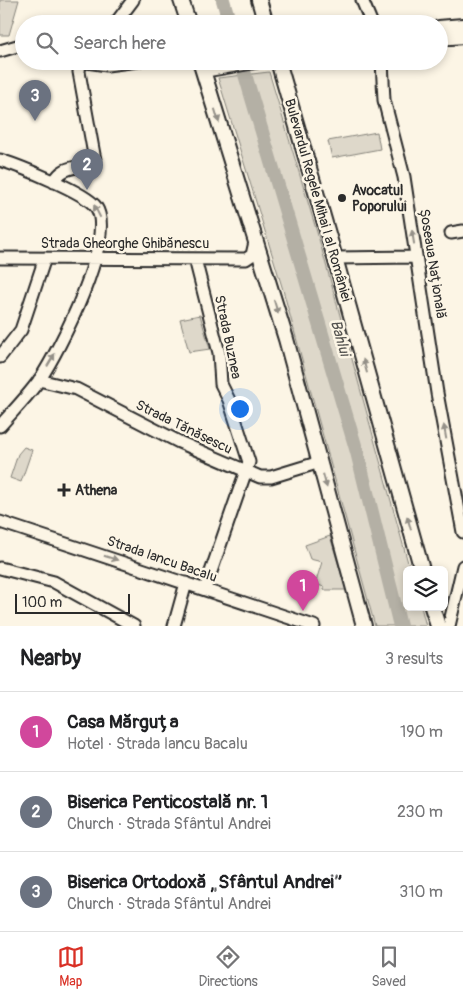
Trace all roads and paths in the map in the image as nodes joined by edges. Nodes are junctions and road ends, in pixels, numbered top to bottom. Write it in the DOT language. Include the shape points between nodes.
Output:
graph roads {
  1 [pos="133,0"];
  2 [pos="181,0"];
  3 [pos="259,0"];
  4 [pos="362,0"];
  5 [pos="122,15"];
  6 [pos="186,15"];
  7 [pos="263,15"];
  8 [pos="368,15"];
  9 [pos="463,26"];
  10 [pos="448,27"];
  11 [pos="463,36"];
  12 [pos="448,37"];
  13 [pos="15,47"];
  14 [pos="0,51"];
  15 [pos="85,70"];
  16 [pos="207,70"];
  17 [pos="281,70"];
  18 [pos="382,70"];
  19 [pos="0,160"];
  20 [pos="54,182"];
  21 [pos="463,231"];
  22 [pos="451,233"];
  23 [pos="416,257"];
  24 [pos="0,258"];
  25 [pos="45,258"];
  26 [pos="95,258"];
  27 [pos="335,258"];
  28 [pos="195,259"];
  29 [pos="256,260"];
  30 [pos="0,357"];
  31 [pos="39,380"];
  32 [pos="0,426"];
  33 [pos="320,462"];
  34 [pos="246,473"];
  35 [pos="0,522"];
  36 [pos="463,532"];
  37 [pos="421,566"];
  38 [pos="463,566"];
  39 [pos="0,568"];
  40 [pos="186,583"];
  41 [pos="204,589"];
  42 [pos="433,611"];
  43 [pos="118,622"];
  44 [pos="134,626"];
  45 [pos="174,626"];
  46 [pos="314,626"];
  47 [pos="364,626"];
  48 [pos="438,626"];
  49 [pos="449,626"];
  1 -- 5 [label="street"];
  2 -- 6 [label="main road"];
  3 -- 7 [label="main road"];
  4 -- 8 [label="street"];
  9 -- 10 [label="main road"];
  11 -- 12 [label="main road"];
  13 -- 14 [label="street"];
  15 -- 20 [label="street" via="95,160 65,169"];
  16 -- 29 [label="main road, one-way" via="255,242"];
  17 -- 27 [label="main road, Bulevardul Regele Mihai I al României"];
  23 -- 18 [label="street, Șoseaua Națională, one-way" via="400,158 384,100"];
  19 -- 20 [label="street"];
  26 -- 20 [label="street, one-way" via="101,224 95,205"];
  21 -- 22 [label="street"];
  23 -- 27 [label="street"];
  36 -- 23 [label="street, Șoseaua Națională, one-way"];
  24 -- 25 [label="street, Strada Gheorghe Ghibănescu"];
  25 -- 26 [label="street, Strada Gheorghe Ghibănescu"];
  25 -- 30 [label="street" via="21,330"];
  26 -- 28 [label="street, Strada Gheorghe Ghibănescu"];
  31 -- 26 [label="street, one-way" via="69,328"];
  37 -- 27 [label="main road, Bulevardul Regele Mihai I al României, one-way"];
  28 -- 29 [label="street, Strada Gheorghe Ghibănescu"];
  28 -- 34 [label="street, Strada Buznea" via="219,353 221,384 230,400 249,462"];
  29 -- 33 [label="main road, one-way"];
  31 -- 32 [label="street"];
  31 -- 34 [label="street, Strada Tănăsescu" via="76,390"];
  33 -- 34 [label="street, Strada Tănăsescu" via="271,477"];
  33 -- 47 [label="main road, one-way"];
  34 -- 41 [label="street, Strada Buznea"];
  35 -- 40 [label="street, Strada Iancu Bacalu, one-way"];
  38 -- 49 [label="street"];
  39 -- 43 [label="street" via="54,582"];
  40 -- 41 [label="street, Strada Iancu Bacalu"];
  40 -- 45 [label="street"];
  41 -- 46 [label="street, Strada Iancu Bacalu"];
  42 -- 48 [label="main road"];
  43 -- 44 [label="street"];
}
